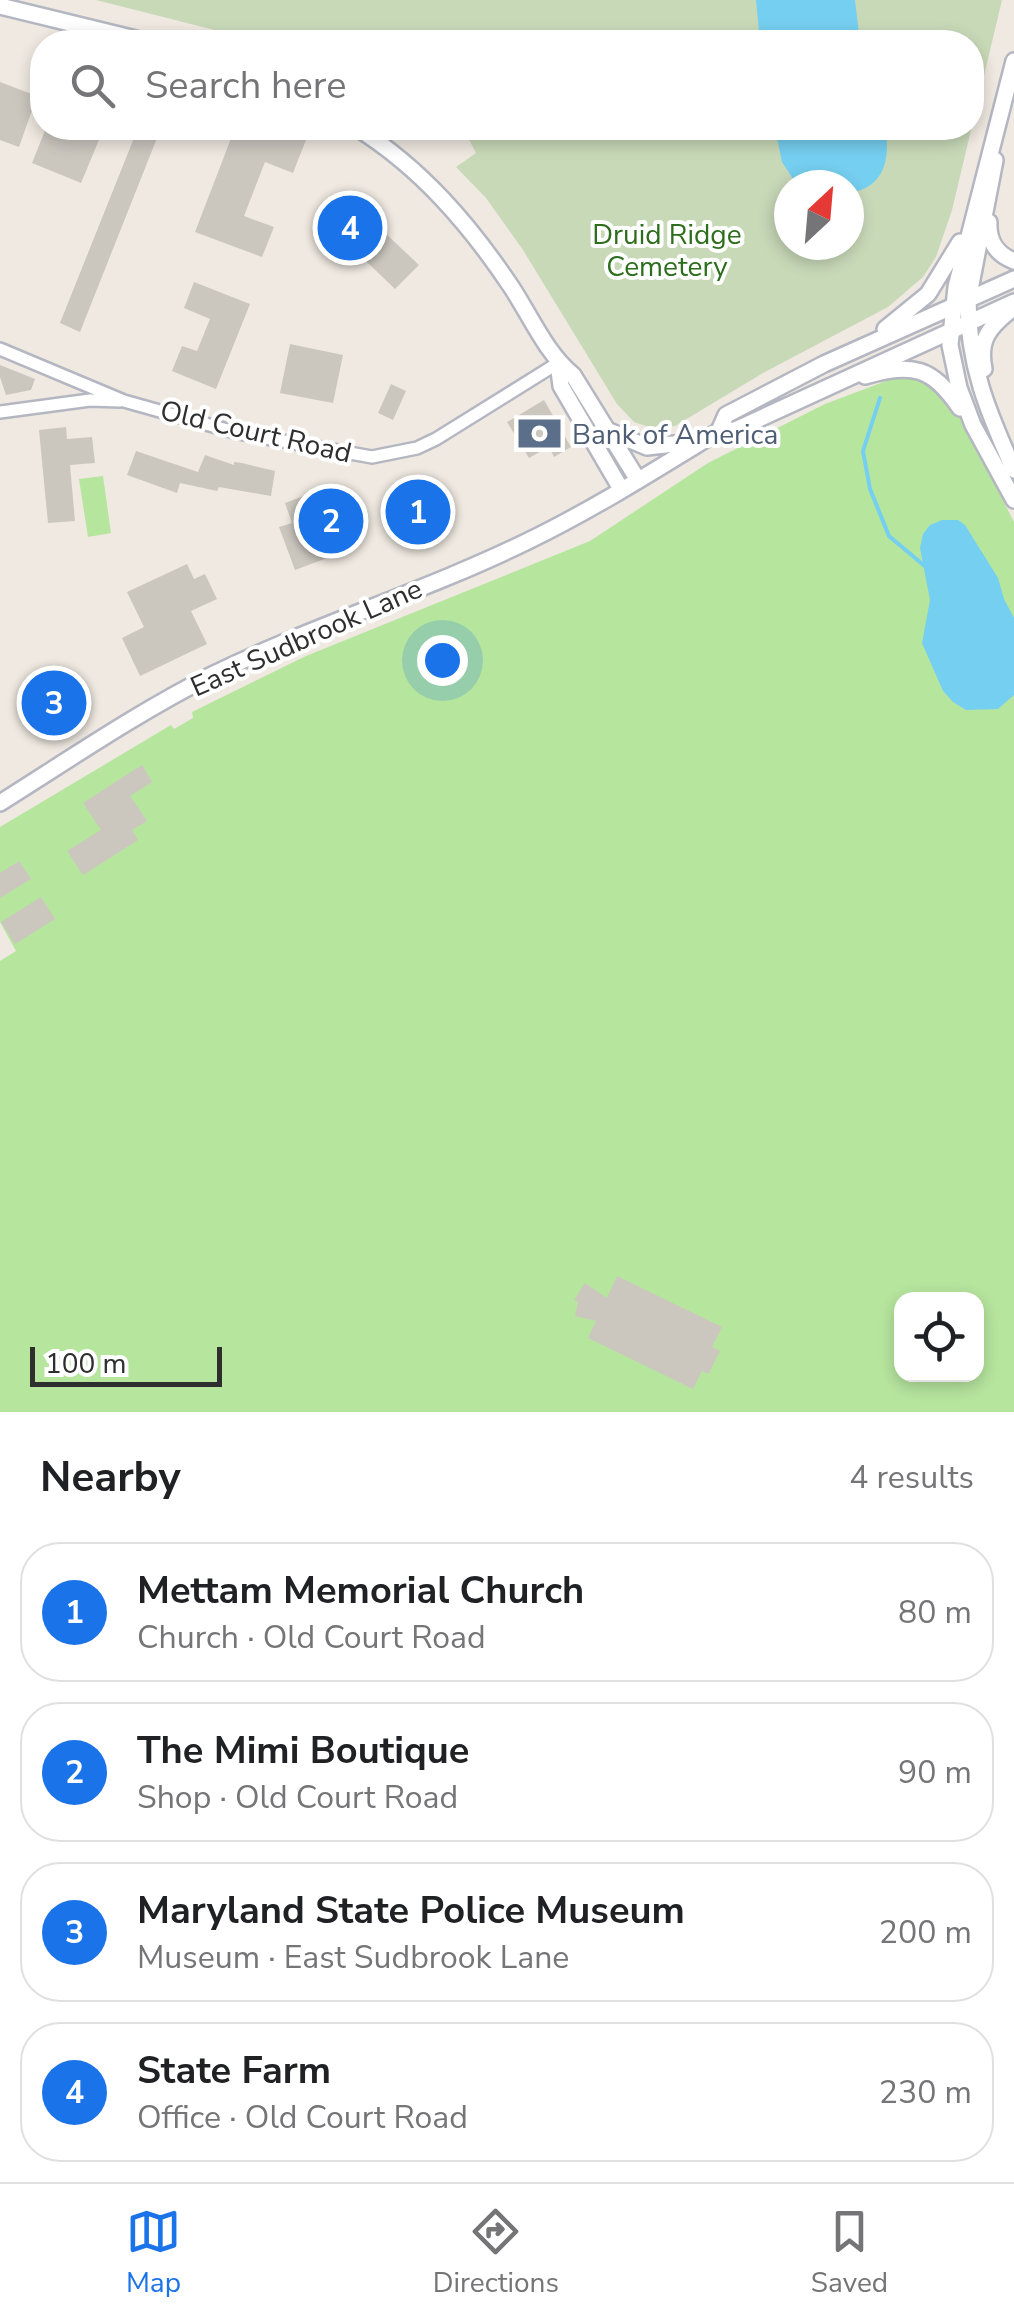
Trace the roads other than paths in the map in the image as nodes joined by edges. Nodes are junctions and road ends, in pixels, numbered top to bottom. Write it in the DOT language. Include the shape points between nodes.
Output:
graph roads {
  1 [pos="0,6"];
  2 [pos="99,30"];
  3 [pos="1014,61"];
  4 [pos="373,140"];
  5 [pos="981,211"];
  6 [pos="1014,261"];
  7 [pos="1014,279"];
  8 [pos="968,300"];
  9 [pos="1014,304"];
  10 [pos="952,306"];
  11 [pos="968,322"];
  12 [pos="951,329"];
  13 [pos="862,347"];
  14 [pos="0,349"];
  15 [pos="558,363"];
  16 [pos="837,382"];
  17 [pos="124,401"];
  18 [pos="987,406"];
  19 [pos="0,412"];
  20 [pos="973,425"];
  21 [pos="605,429"];
  22 [pos="712,436"];
  23 [pos="1014,470"];
  24 [pos="638,480"];
  25 [pos="620,489"];
  26 [pos="1014,500"];
  27 [pos="0,803"];
  1 -- 2 [label="main road"];
  3 -- 5 [label="main road"];
  4 -- 15 [label="main road" via="456,214"];
  5 -- 6 [label="main road" via="993,244"];
  5 -- 8 [label="main road"];
  5 -- 10 [label="main road"];
  5 -- 13 [label="main road" via="928,294"];
  7 -- 8 [label="main road"];
  8 -- 10 [label="main road"];
  8 -- 11 [label="main road"];
  9 -- 11 [label="main road"];
  9 -- 18 [label="main road" via="989,330 981,352"];
  10 -- 12 [label="main road"];
  10 -- 13 [label="main road"];
  11 -- 12 [label="main road"];
  11 -- 18 [label="main road"];
  12 -- 16 [label="main road"];
  12 -- 20 [label="main road" via="959,388"];
  13 -- 22 [label="main road" via="726,415"];
  14 -- 17 [label="street, Old Court Road"];
  15 -- 17 [label="street, Old Court Road" via="436,439 384,457 238,433"];
  15 -- 21 [label="main road"];
  15 -- 25 [label="main road" via="561,386"];
  16 -- 20 [label="main road" via="892,369 921,370 943,384"];
  16 -- 22 [label="main road"];
  17 -- 19 [label="street"];
  18 -- 23 [label="main road"];
  20 -- 26 [label="main road"];
  21 -- 22 [label="main road" via="646,447"];
  21 -- 24 [label="main road"];
  22 -- 24 [label="main road"];
  24 -- 25 [label="main road"];
  25 -- 27 [label="main road, East Sudbrook Lane" via="497,555 210,676"];
}
